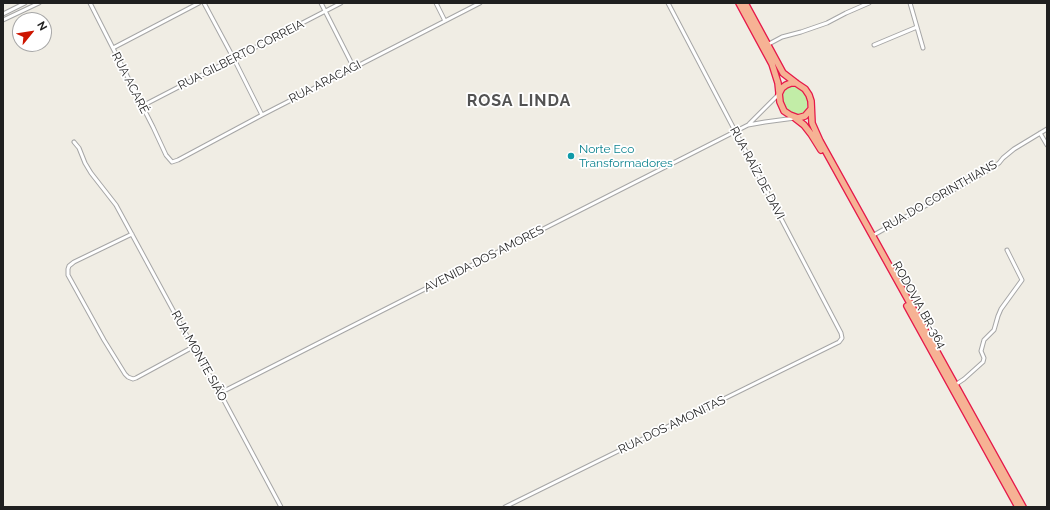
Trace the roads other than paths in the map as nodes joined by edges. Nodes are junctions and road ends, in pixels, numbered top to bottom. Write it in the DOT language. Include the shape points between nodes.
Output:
graph roads {
  1 [pos="25,3"];
  2 [pos="39,3"];
  3 [pos="90,3"];
  4 [pos="199,3"];
  5 [pos="204,3"];
  6 [pos="321,3"];
  7 [pos="341,3"];
  8 [pos="436,3"];
  9 [pos="480,3"];
  10 [pos="668,3"];
  11 [pos="739,3"];
  12 [pos="869,3"];
  13 [pos="910,3"];
  14 [pos="747,4"];
  15 [pos="325,11"];
  16 [pos="3,14"];
  17 [pos="3,20"];
  18 [pos="445,20"];
  19 [pos="917,27"];
  20 [pos="767,45"];
  21 [pos="874,45"];
  22 [pos="112,48"];
  23 [pos="923,48"];
  24 [pos="234,59"];
  25 [pos="354,68"];
  26 [pos="796,83"];
  27 [pos="779,94"];
  28 [pos="142,106"];
  29 [pos="811,109"];
  30 [pos="262,115"];
  31 [pos="795,118"];
  32 [pos="748,125"];
  33 [pos="1047,129"];
  34 [pos="735,132"];
  35 [pos="1040,133"];
  36 [pos="74,142"];
  37 [pos="1047,145"];
  38 [pos="172,162"];
  39 [pos="132,234"];
  40 [pos="872,236"];
  41 [pos="1007,250"];
  42 [pos="838,342"];
  43 [pos="193,347"];
  44 [pos="955,385"];
  45 [pos="220,393"];
  46 [pos="282,507"];
  47 [pos="506,507"];
  48 [pos="1018,507"];
  49 [pos="1023,507"];
  1 -- 16 [label="street"];
  2 -- 17 [label="street"];
  3 -- 22 [label="street, RUA ACARÉ"];
  4 -- 22 [label="street"];
  5 -- 24 [label="street"];
  6 -- 15 [label="street"];
  7 -- 15 [label="street, RUA GILBERTO CORREIA"];
  8 -- 18 [label="street"];
  9 -- 18 [label="street, RUA ARACAGI"];
  10 -- 34 [label="street, RUA RAÍZ DE DAVI"];
  11 -- 27 [label="highway" via="776,73"];
  12 -- 20 [label="street" via="827,23 782,37"];
  13 -- 19 [label="street"];
  14 -- 20 [label="highway"];
  15 -- 24 [label="street, RUA GILBERTO CORREIA"];
  15 -- 25 [label="street"];
  18 -- 25 [label="street, RUA ARACAGI"];
  19 -- 21 [label="street"];
  19 -- 23 [label="street"];
  20 -- 26 [label="highway" via="783,73"];
  22 -- 28 [label="street, RUA ACARÉ"];
  24 -- 28 [label="street, RUA GILBERTO CORREIA"];
  24 -- 30 [label="street"];
  25 -- 30 [label="street, RUA ARACAGI"];
  26 -- 27 [label="highway" via="786,84"];
  26 -- 29 [label="highway" via="805,88 811,101"];
  27 -- 31 [label="highway" via="784,111"];
  27 -- 32 [label="street, AVENIDA DOS AMORES"];
  28 -- 38 [label="street, RUA ACARÉ"];
  29 -- 31 [label="highway" via="805,116"];
  29 -- 40 [label="highway" via="812,123 820,141"];
  30 -- 38 [label="street, RUA ARACAGI"];
  31 -- 32 [label="street, AVENIDA DOS AMORES"];
  31 -- 48 [label="highway, RODOVIA BR-364" via="804,125 819,146"];
  32 -- 34 [label="street, AVENIDA DOS AMORES"];
  33 -- 35 [label="street, RUA DO CORINTHIANS"];
  34 -- 42 [label="street, RUA RAÍZ DE DAVI" via="841,332 842,338"];
  34 -- 45 [label="street, AVENIDA DOS AMORES"];
  35 -- 37 [label="street"];
  35 -- 40 [label="street, RUA DO CORINTHIANS" via="1014,149 992,168"];
  36 -- 39 [label="street, RUA MONTE SIÃO" via="91,173 116,206"];
  39 -- 43 [label="street, RUA MONTE SIÃO"];
  39 -- 43 [label="street" via="74,262 69,266 68,275 104,340 130,378 136,378"];
  40 -- 44 [label="highway"];
  41 -- 44 [label="street" via="1022,280 1001,309 994,330 984,340 981,351 983,362"];
  42 -- 47 [label="street, RUA DOS AMONITAS"];
  43 -- 45 [label="street, RUA MONTE SIÃO"];
  44 -- 49 [label="highway"];
  45 -- 46 [label="street, RUA MONTE SIÃO"];
}
